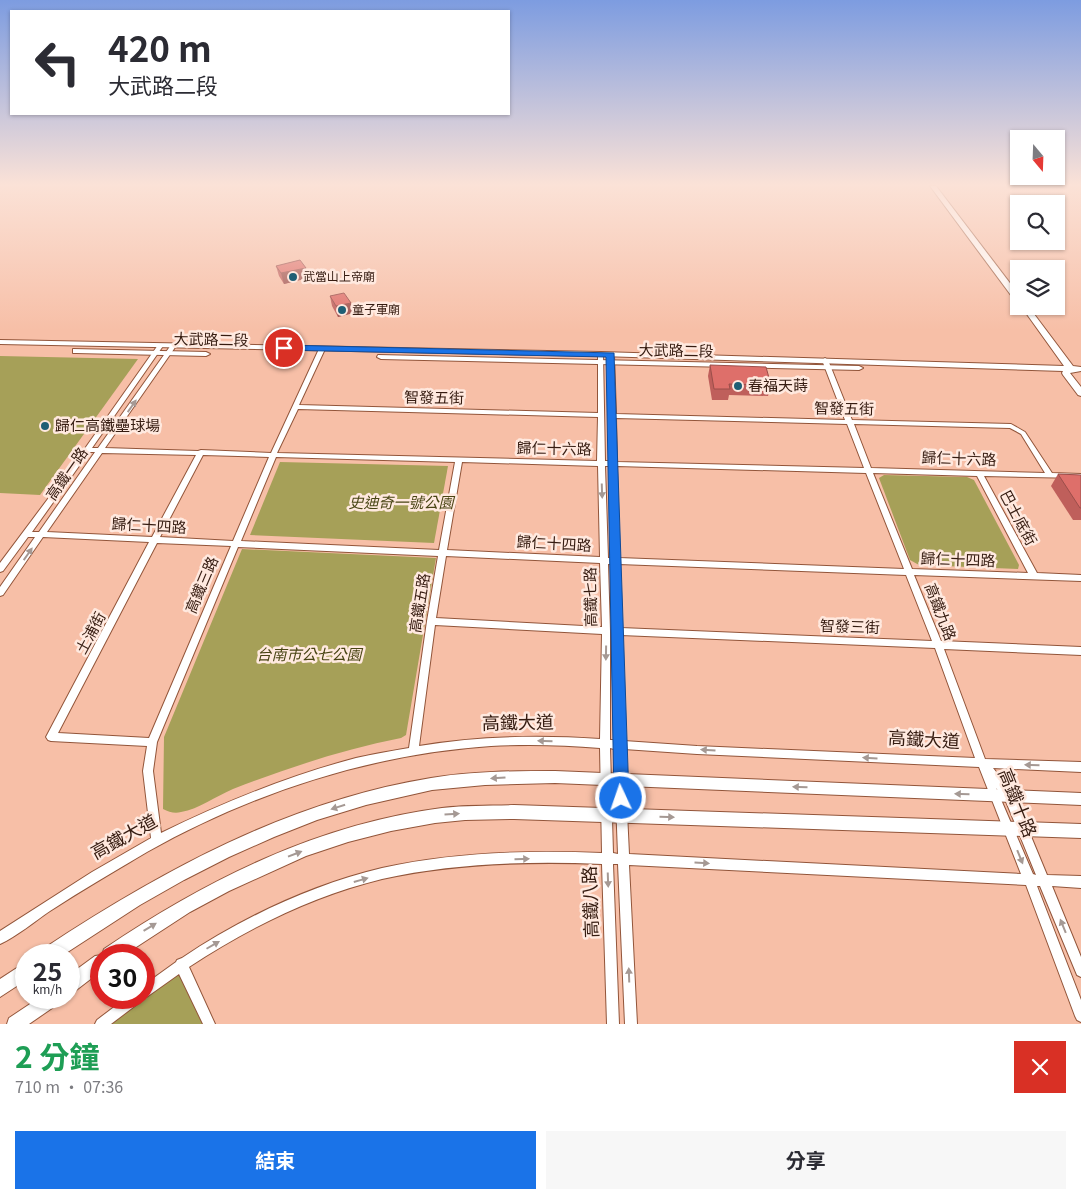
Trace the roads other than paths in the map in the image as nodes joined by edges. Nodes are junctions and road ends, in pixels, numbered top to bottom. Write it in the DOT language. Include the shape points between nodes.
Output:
graph roads {
  1 [pos="969,234"];
  2 [pos="1010,288"];
  3 [pos="1030,315"];
  4 [pos="0,342"];
  5 [pos="173,346"];
  6 [pos="0,349"];
  7 [pos="157,349"];
  8 [pos="320,352"];
  9 [pos="168,353"];
  10 [pos="601,359"];
  11 [pos="611,359"];
  12 [pos="827,364"];
  13 [pos="1081,369"];
  14 [pos="1068,370"];
  15 [pos="1081,374"];
  16 [pos="1081,393"];
  17 [pos="296,407"];
  18 [pos="601,415"];
  19 [pos="612,416"];
  20 [pos="851,422"];
  21 [pos="87,450"];
  22 [pos="100,450"];
  23 [pos="201,452"];
  24 [pos="273,455"];
  25 [pos="459,461"];
  26 [pos="601,464"];
  27 [pos="613,464"];
  28 [pos="870,470"];
  29 [pos="978,473"];
  30 [pos="1050,475"];
  31 [pos="1081,476"];
  32 [pos="26,534"];
  33 [pos="41,536"];
  34 [pos="155,540"];
  35 [pos="234,544"];
  36 [pos="443,552"];
  37 [pos="604,560"];
  38 [pos="616,561"];
  39 [pos="0,570"];
  40 [pos="909,572"];
  41 [pos="1034,576"];
  42 [pos="1081,578"];
  43 [pos="0,593"];
  44 [pos="431,622"];
  45 [pos="606,631"];
  46 [pos="617,631"];
  47 [pos="938,645"];
  48 [pos="1081,651"];
  49 [pos="152,742"];
  50 [pos="604,744"];
  51 [pos="620,745"];
  52 [pos="412,751"];
  53 [pos="982,763"];
  54 [pos="1081,767"];
  55 [pos="605,779"];
  56 [pos="620,780"];
  57 [pos="994,795"];
  58 [pos="1008,796"];
  59 [pos="1081,799"];
  60 [pos="606,815"];
  61 [pos="622,816"];
  62 [pos="1008,828"];
  63 [pos="1023,829"];
  64 [pos="1081,831"];
  65 [pos="157,840"];
  66 [pos="607,860"];
  67 [pos="624,860"];
  68 [pos="1029,880"];
  69 [pos="1045,880"];
  70 [pos="1081,882"];
  71 [pos="0,938"];
  72 [pos="66,944"];
  73 [pos="125,944"];
  74 [pos="181,964"];
  75 [pos="1081,972"];
  76 [pos="15,978"];
  77 [pos="155,984"];
  78 [pos="0,988"];
  79 [pos="36,1009"];
  80 [pos="121,1009"];
  81 [pos="1081,1016"];
  82 [pos="15,1024"];
  83 [pos="101,1024"];
  84 [pos="209,1024"];
  85 [pos="613,1024"];
  86 [pos="631,1024"];
  1 -- 2 [label="street"];
  3 -- 14 [label="street"];
  4 -- 7 [label="street, 大武路二段"];
  5 -- 7 [label="street, 大武路二段"];
  5 -- 8 [label="street, 大武路二段"];
  5 -- 9 [label="street, 高鐵一路"];
  6 -- 7 [label="street, 大武路二段"];
  7 -- 9 [label="street, 大武路二段"];
  7 -- 21 [label="street, 高鐵一路"];
  8 -- 9 [label="street, 大武路二段"];
  8 -- 10 [label="street, 大武路二段"];
  8 -- 17 [label="street, 高鐵三路"];
  22 -- 9 [label="street, 高鐵一路, one-way"];
  10 -- 11 [label="street, 大武路二段"];
  10 -- 18 [label="street, 高鐵七路"];
  11 -- 12 [label="street, 大武路二段"];
  11 -- 19 [label="street, 高鐵七路"];
  12 -- 14 [label="street, 大武路二段"];
  12 -- 20 [label="street, 高鐵九路"];
  13 -- 14 [label="street, 大武路二段"];
  14 -- 15 [label="street"];
  14 -- 16 [label="street"];
  17 -- 18 [label="street, 智發五街"];
  17 -- 24 [label="street, 高鐵三路"];
  18 -- 26 [label="street, 高鐵七路"];
  19 -- 20 [label="street, 智發五街"];
  19 -- 27 [label="street, 高鐵七路"];
  20 -- 28 [label="street, 高鐵九路"];
  20 -- 30 [label="street, 智發五街" via="1011,426 1023,433"];
  21 -- 22 [label="street, 歸仁十六路"];
  21 -- 32 [label="street, 高鐵一路"];
  22 -- 23 [label="street, 歸仁十六路"];
  22 -- 33 [label="street, 高鐵一路"];
  23 -- 24 [label="street, 歸仁十六路"];
  23 -- 34 [label="street, 土浦街"];
  24 -- 25 [label="street, 歸仁十六路"];
  24 -- 35 [label="street, 高鐵三路"];
  25 -- 26 [label="street, 歸仁十六路"];
  25 -- 36 [label="street, 高鐵五路"];
  26 -- 27 [label="street, 歸仁十六路"];
  26 -- 37 [label="street, 高鐵七路, one-way"];
  27 -- 28 [label="street, 歸仁十六路"];
  27 -- 38 [label="street, 高鐵七路"];
  28 -- 29 [label="street, 歸仁十六路"];
  28 -- 40 [label="street, 高鐵九路"];
  29 -- 30 [label="street, 歸仁十六路"];
  29 -- 41 [label="street, 巴士底街"];
  30 -- 31 [label="street, 歸仁十六路"];
  32 -- 33 [label="street, 歸仁十四路"];
  32 -- 39 [label="street, 高鐵一路"];
  33 -- 34 [label="street, 歸仁十四路"];
  43 -- 33 [label="street, 高鐵一路, one-way"];
  34 -- 35 [label="street, 歸仁十四路"];
  34 -- 49 [label="street, 土浦街" via="51,737"];
  35 -- 36 [label="street, 歸仁十四路"];
  35 -- 49 [label="street, 高鐵三路"];
  36 -- 37 [label="street, 歸仁十四路"];
  36 -- 44 [label="street, 高鐵五路"];
  37 -- 38 [label="street, 歸仁十四路"];
  37 -- 45 [label="street, 高鐵七路"];
  38 -- 40 [label="street, 歸仁十四路"];
  38 -- 46 [label="street, 高鐵七路"];
  40 -- 41 [label="street, 歸仁十四路"];
  40 -- 47 [label="street, 高鐵九路"];
  41 -- 42 [label="street, 歸仁十四路"];
  44 -- 45 [label="street"];
  44 -- 52 [label="street, 高鐵五路"];
  45 -- 50 [label="street, 高鐵七路, one-way"];
  46 -- 47 [label="street, 智發三街"];
  46 -- 51 [label="street, 高鐵七路"];
  47 -- 48 [label="street, 智發三街"];
  47 -- 53 [label="street, 高鐵九路"];
  49 -- 65 [label="street, 高鐵三路" via="148,772"];
  50 -- 51 [label="street, 高鐵大道"];
  50 -- 52 [label="street, 高鐵大道, one-way" via="538,740"];
  50 -- 55 [label="street, 高鐵七路"];
  53 -- 51 [label="street, 高鐵大道, one-way"];
  51 -- 56 [label="street, 高鐵七路"];
  52 -- 65 [label="street, 高鐵大道" via="292,782"];
  54 -- 53 [label="street, 高鐵大道, one-way"];
  53 -- 57 [label="street, 高鐵十路"];
  53 -- 58 [label="street, 高鐵十路"];
  55 -- 56 [label="street"];
  55 -- 60 [label="street, 高鐵八路"];
  55 -- 72 [label="street, one-way" via="506,777 461,781 416,787 343,806 239,844 162,883"];
  57 -- 56 [label="street, one-way"];
  56 -- 61 [label="street"];
  57 -- 58 [label="street"];
  57 -- 62 [label="street, 高鐵十路"];
  58 -- 59 [label="street"];
  58 -- 63 [label="street, 高鐵十路"];
  60 -- 61 [label="street"];
  60 -- 66 [label="street, 高鐵八路"];
  73 -- 60 [label="street, one-way" via="187,905 234,881 301,852 359,833 435,816 467,813"];
  61 -- 62 [label="street, one-way"];
  61 -- 67 [label="street"];
  62 -- 63 [label="street"];
  62 -- 68 [label="street, 高鐵十路, one-way"];
  63 -- 64 [label="street"];
  63 -- 69 [label="street, 高鐵十路"];
  65 -- 71 [label="street, 高鐵大道" via="79,885"];
  66 -- 67 [label="street"];
  74 -- 66 [label="street, one-way" via="260,918 301,900 381,874 477,860"];
  66 -- 85 [label="street, 高鐵八路, one-way"];
  67 -- 68 [label="street, one-way"];
  86 -- 67 [label="street, one-way"];
  68 -- 69 [label="street"];
  68 -- 81 [label="street, 高鐵十路"];
  69 -- 70 [label="street"];
  75 -- 69 [label="street, 高鐵十路, one-way"];
  74 -- 77 [label="street"];
  74 -- 84 [label="street"];
  76 -- 78 [label="street"];
  79 -- 82 [label="street"];
  80 -- 83 [label="street"];
}
